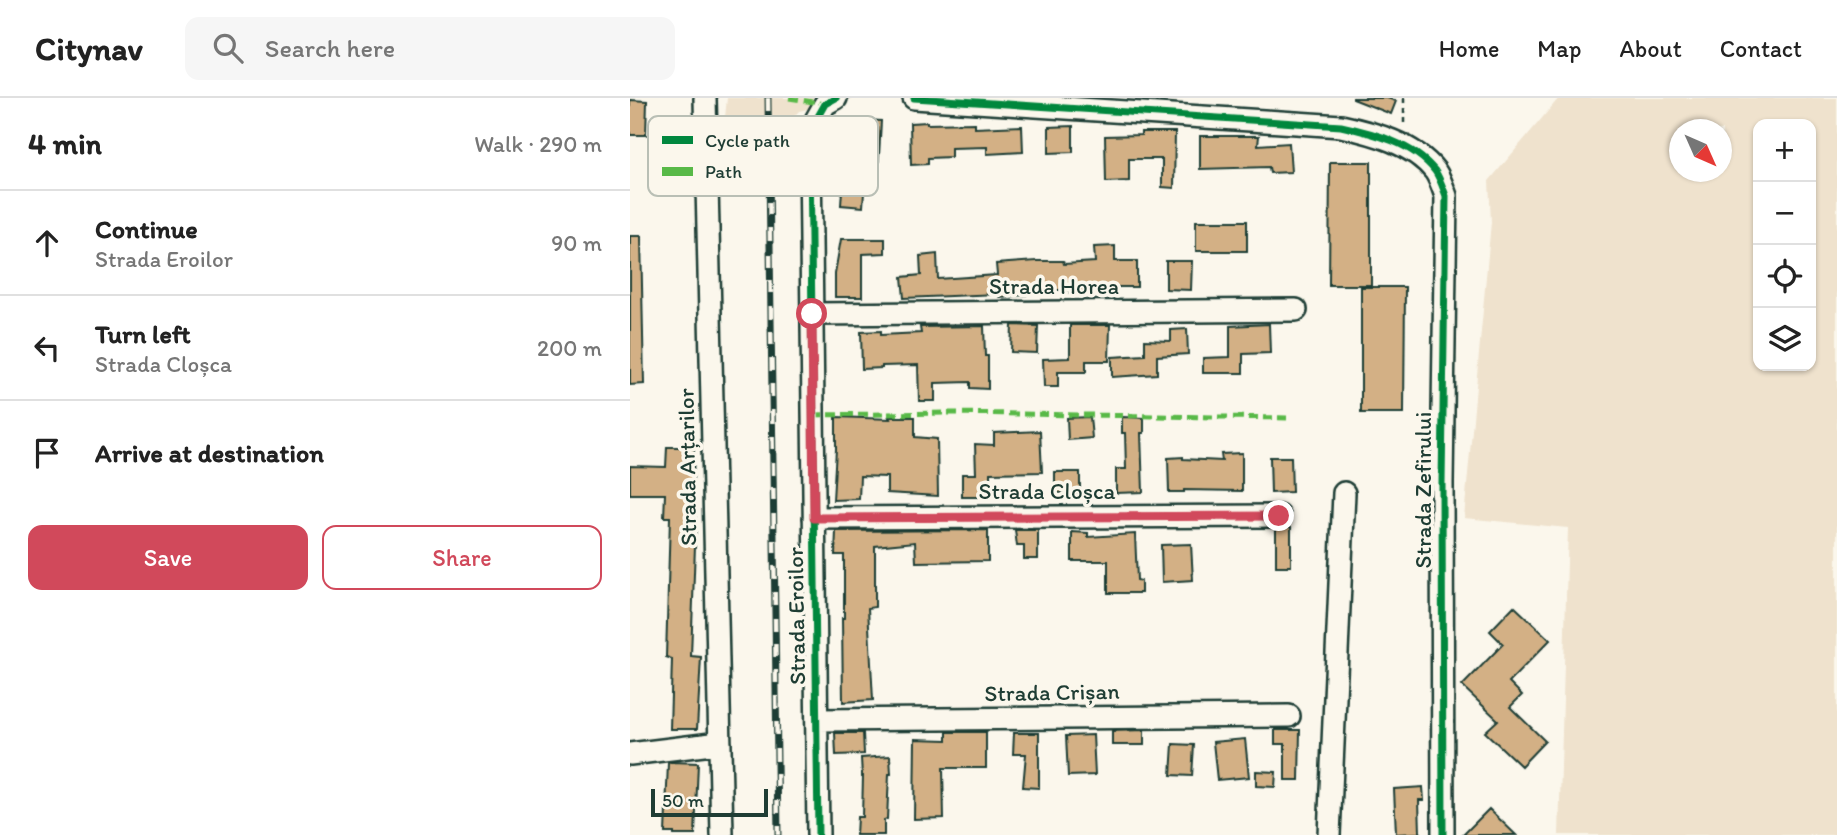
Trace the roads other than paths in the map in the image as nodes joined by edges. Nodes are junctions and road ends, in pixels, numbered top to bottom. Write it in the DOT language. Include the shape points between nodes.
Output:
graph roads {
  1 [pos="705,98"];
  2 [pos="914,98"];
  3 [pos="973,100"];
  4 [pos="830,101"];
  5 [pos="705,116"];
  6 [pos="819,116"];
  7 [pos="707,196"];
  8 [pos="811,196"];
  9 [pos="1296,310"];
  10 [pos="812,314"];
  11 [pos="1344,493"];
  12 [pos="1279,516"];
  13 [pos="814,518"];
  14 [pos="1289,716"];
  15 [pos="817,720"];
  16 [pos="720,743"];
  17 [pos="630,754"];
  18 [pos="722,835"];
  19 [pos="818,835"];
  20 [pos="1329,835"];
  21 [pos="1443,835"];
  1 -- 5 [label="street, Strada Arțarilor"];
  2 -- 3 [label="street"];
  3 -- 21 [label="street, Strada Zefirului" via="1341,126 1412,151 1437,173 1446,196"];
  4 -- 6 [label="street, Strada Eroilor"];
  7 -- 16 [label="street, Strada Arțarilor"];
  8 -- 10 [label="street, Strada Eroilor"];
  9 -- 10 [label="street, Strada Horea"];
  10 -- 13 [label="street, Strada Eroilor"];
  11 -- 20 [label="street"];
  12 -- 13 [label="street, Strada Cloșca"];
  13 -- 15 [label="street, Strada Eroilor"];
  14 -- 15 [label="street, Strada Crișan"];
  15 -- 19 [label="street, Strada Eroilor"];
  16 -- 17 [label="street"];
  16 -- 18 [label="street, Strada Arțarilor"];
}
